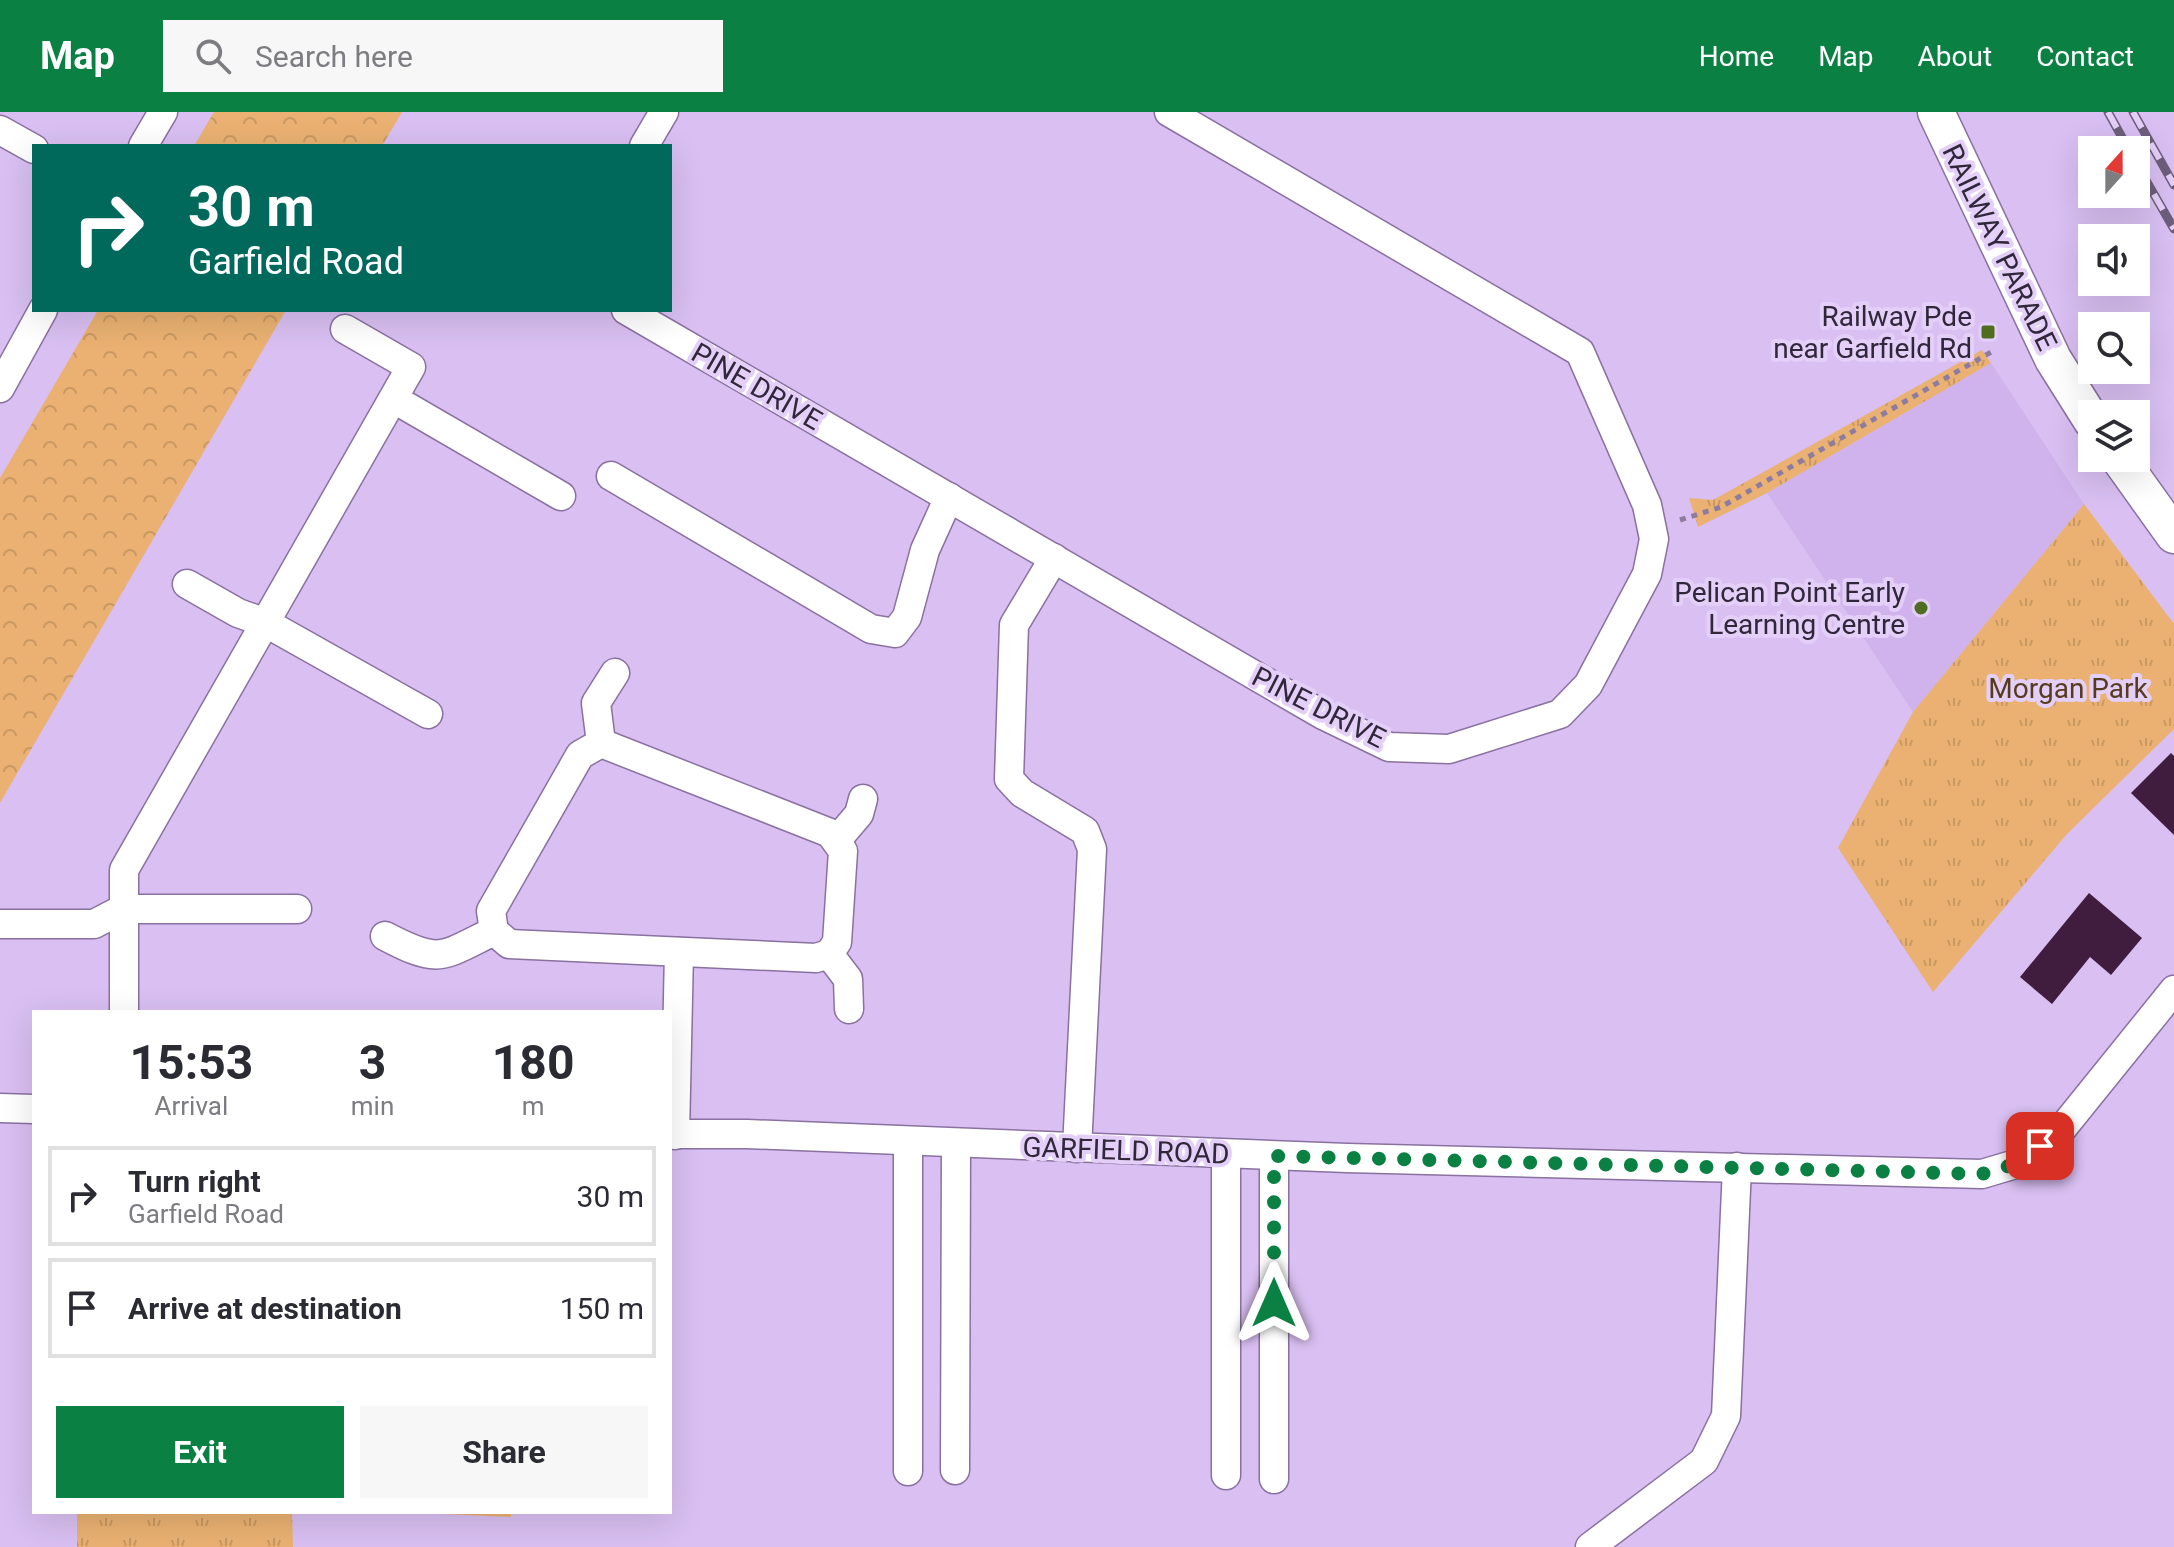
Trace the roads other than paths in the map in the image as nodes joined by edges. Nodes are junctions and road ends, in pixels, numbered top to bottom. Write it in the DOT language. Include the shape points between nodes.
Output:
graph roads {
  1 [pos="163,112"];
  2 [pos="664,112"];
  3 [pos="1169,112"];
  4 [pos="1936,112"];
  5 [pos="0,130"];
  6 [pos="144,144"];
  7 [pos="645,144"];
  8 [pos="32,148"];
  9 [pos="42,312"];
  10 [pos="629,312"];
  11 [pos="345,329"];
  12 [pos="0,388"];
  13 [pos="394,399"];
  14 [pos="2079,400"];
  15 [pos="2129,472"];
  16 [pos="611,476"];
  17 [pos="561,496"];
  18 [pos="949,497"];
  19 [pos="2174,535"];
  20 [pos="1054,558"];
  21 [pos="187,584"];
  22 [pos="266,623"];
  23 [pos="615,673"];
  24 [pos="428,714"];
  25 [pos="601,743"];
  26 [pos="863,799"];
  27 [pos="836,841"];
  28 [pos="123,909"];
  29 [pos="297,909"];
  30 [pos="0,924"];
  31 [pos="494,931"];
  32 [pos="385,936"];
  33 [pos="679,952"];
  34 [pos="829,954"];
  35 [pos="2174,990"];
  36 [pos="849,1009"];
  37 [pos="124,1010"];
  38 [pos="0,1108"];
  39 [pos="32,1109"];
  40 [pos="673,1134"];
  41 [pos="908,1142"];
  42 [pos="956,1143"];
  43 [pos="1077,1148"];
  44 [pos="1226,1154"];
  45 [pos="1274,1156"];
  46 [pos="1737,1167"];
  47 [pos="955,1470"];
  48 [pos="908,1471"];
  49 [pos="1226,1475"];
  50 [pos="1274,1479"];
  51 [pos="1590,1547"];
  1 -- 6 [label="street"];
  2 -- 7 [label="street"];
  3 -- 20 [label="street, PINE DRIVE" via="1580,352 1647,505 1654,539 1647,574 1588,685 1560,714 1449,749 1389,747"];
  4 -- 14 [label="street, RAILWAY PARADE" via="2053,359"];
  5 -- 8 [label="street"];
  9 -- 12 [label="street"];
  10 -- 18 [label="street, PINE DRIVE"];
  11 -- 13 [label="street" via="411,367"];
  13 -- 17 [label="street"];
  13 -- 22 [label="street"];
  15 -- 19 [label="street"];
  16 -- 18 [label="street" via="871,629 895,633 907,617 925,550"];
  18 -- 20 [label="street, PINE DRIVE"];
  20 -- 43 [label="street" via="1014,625 1009,779 1022,793 1085,831 1092,849"];
  21 -- 22 [label="street"];
  22 -- 24 [label="street"];
  22 -- 28 [label="street" via="124,870"];
  23 -- 25 [label="street" via="596,703"];
  25 -- 27 [label="street" via="830,833"];
  25 -- 31 [label="street" via="580,755 491,911"];
  26 -- 27 [label="street" via="859,814"];
  27 -- 34 [label="street" via="843,851 837,942"];
  28 -- 29 [label="street"];
  28 -- 30 [label="street" via="94,924"];
  28 -- 37 [label="street"];
  31 -- 32 [label="street" via="447,954 421,955"];
  31 -- 33 [label="street" via="509,944"];
  33 -- 34 [label="street" via="816,958"];
  33 -- 40 [label="street"];
  34 -- 36 [label="street" via="848,979"];
  35 -- 46 [label="street, GARFIELD ROAD" via="2061,1130 2019,1163 1982,1174"];
  38 -- 39 [label="street"];
  40 -- 41 [label="street, GARFIELD ROAD"];
  41 -- 42 [label="street, GARFIELD ROAD"];
  41 -- 48 [label="street"];
  42 -- 43 [label="street, GARFIELD ROAD"];
  42 -- 47 [label="street"];
  43 -- 44 [label="street, GARFIELD ROAD"];
  44 -- 45 [label="street, GARFIELD ROAD"];
  44 -- 49 [label="street"];
  45 -- 46 [label="street, GARFIELD ROAD"];
  45 -- 50 [label="street"];
  46 -- 51 [label="street" via="1726,1416 1704,1461"];
}
